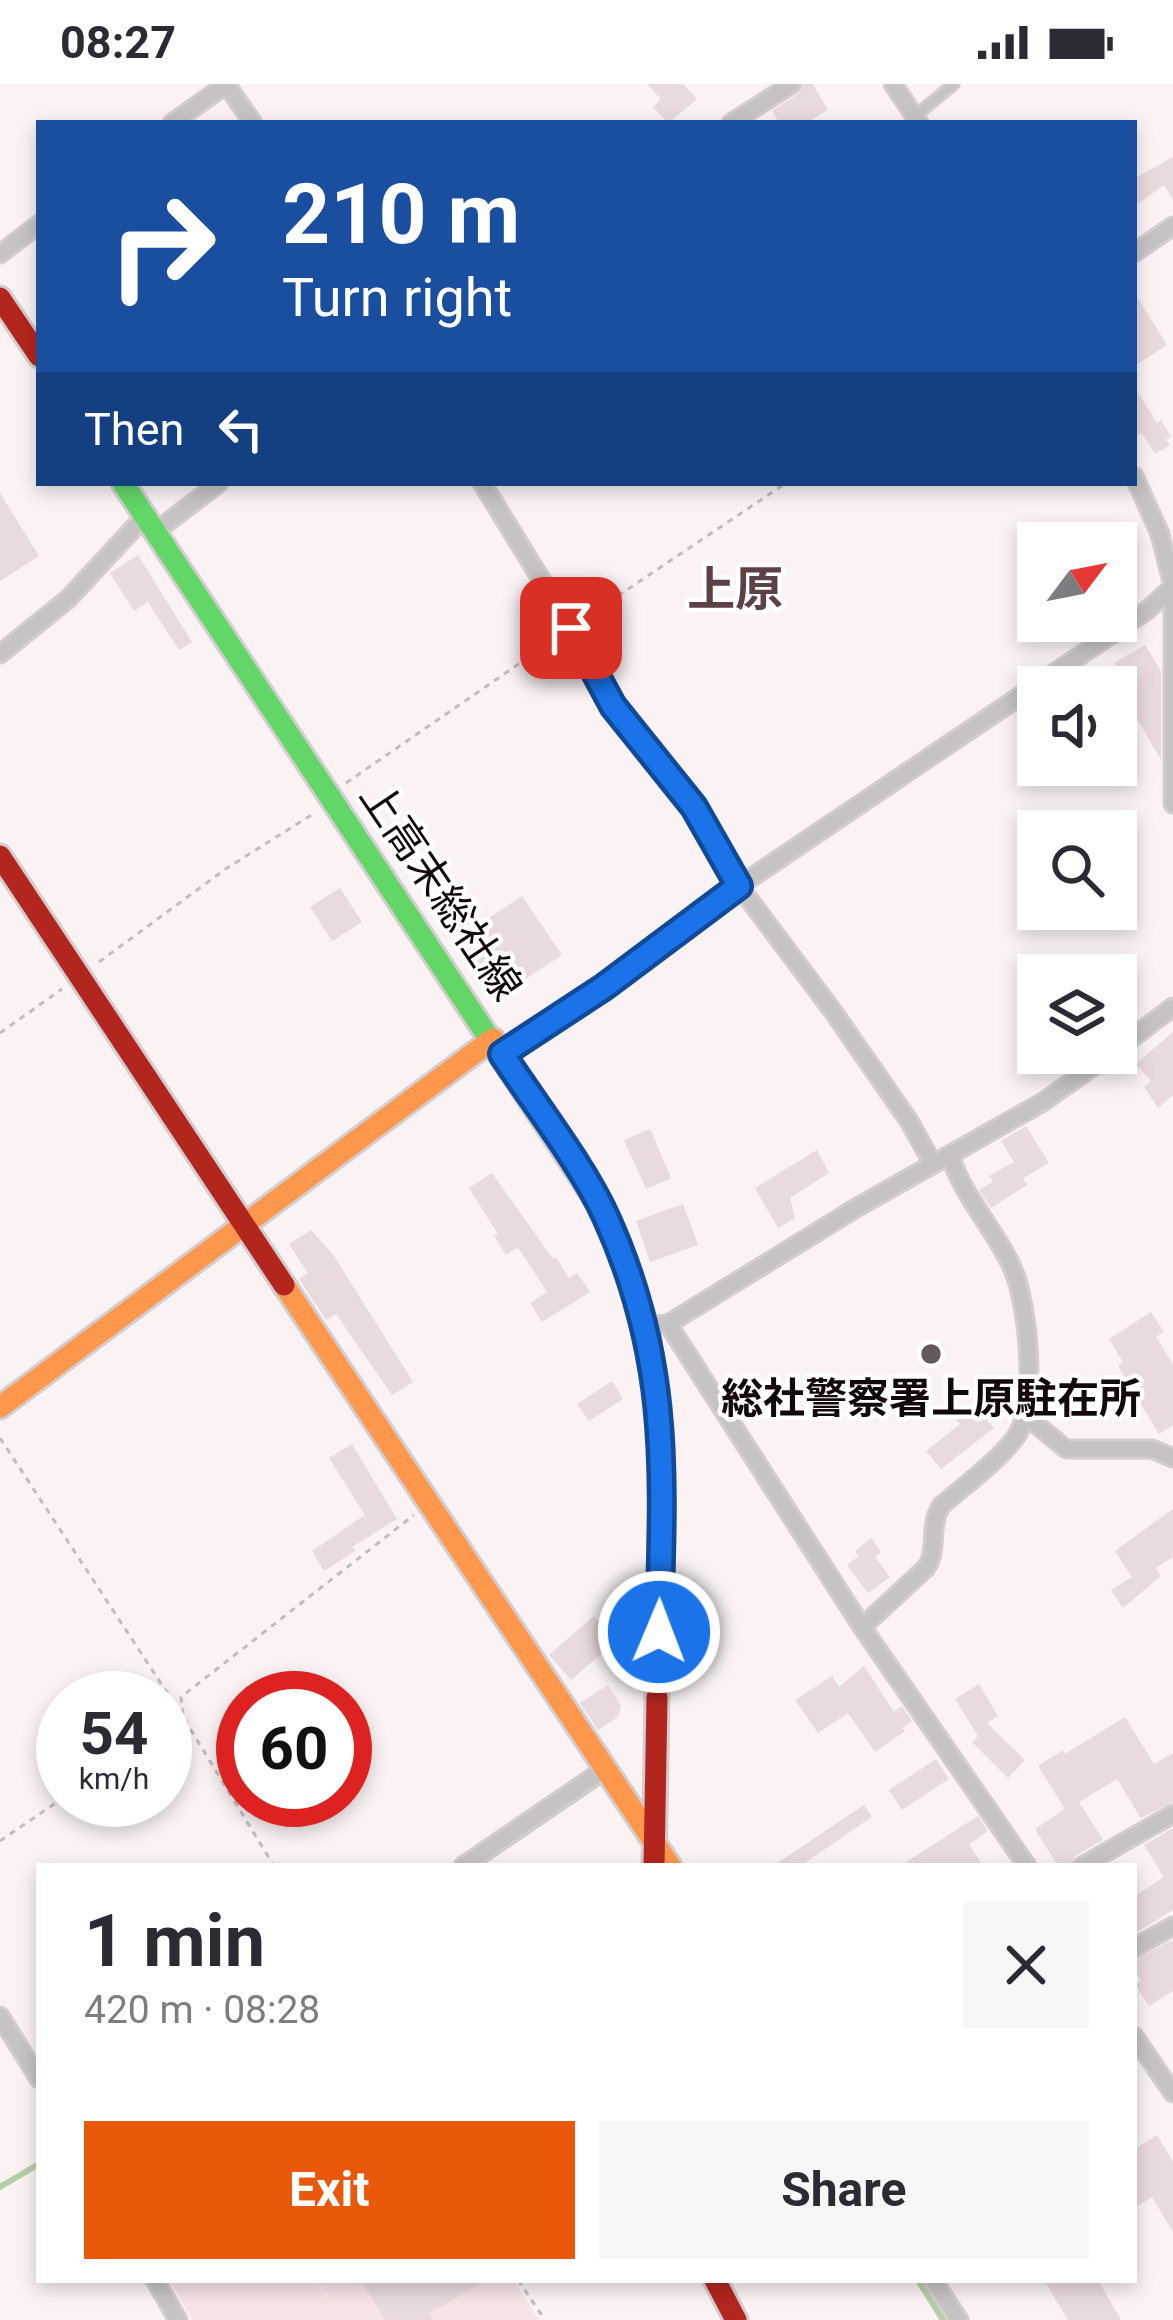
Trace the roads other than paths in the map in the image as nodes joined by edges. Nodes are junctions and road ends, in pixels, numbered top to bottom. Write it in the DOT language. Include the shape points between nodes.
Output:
graph roads {
  1 [pos="226,84"];
  2 [pos="792,84"];
  3 [pos="893,84"];
  4 [pos="954,84"];
  5 [pos="176,120"];
  6 [pos="251,120"];
  7 [pos="736,120"];
  8 [pos="916,120"];
  9 [pos="36,226"];
  10 [pos="1173,226"];
  11 [pos="1137,251"];
  12 [pos="0,254"];
  13 [pos="0,298"];
  14 [pos="36,352"];
  15 [pos="1137,483"];
  16 [pos="125,486"];
  17 [pos="214,486"];
  18 [pos="484,486"];
  19 [pos="150,524"];
  20 [pos="1173,586"];
  21 [pos="0,654"];
  22 [pos="1173,804"];
  23 [pos="0,856"];
  24 [pos="739,886"];
  25 [pos="1173,1007"];
  26 [pos="1137,1034"];
  27 [pos="497,1047"];
  28 [pos="1082,1074"];
  29 [pos="950,1155"];
  30 [pos="933,1164"];
  31 [pos="246,1223"];
  32 [pos="658,1325"];
  33 [pos="0,1407"];
  34 [pos="1027,1417"];
  35 [pos="1173,1458"];
  36 [pos="862,1627"];
  37 [pos="605,1769"];
  38 [pos="1173,1814"];
  39 [pos="654,1855"];
  40 [pos="467,1863"];
  41 [pos="1026,1863"];
  42 [pos="1087,1863"];
  43 [pos="1173,1926"];
  44 [pos="1137,1946"];
  45 [pos="0,2016"];
  46 [pos="1137,2040"];
  47 [pos="36,2074"];
  48 [pos="1173,2093"];
  49 [pos="157,2283"];
  50 [pos="717,2283"];
  51 [pos="935,2283"];
  52 [pos="178,2320"];
  53 [pos="736,2320"];
  54 [pos="959,2320"];
  1 -- 5 [label="street"];
  1 -- 6 [label="street"];
  2 -- 7 [label="street"];
  3 -- 8 [label="street"];
  4 -- 8 [label="lane"];
  9 -- 12 [label="street"];
  10 -- 11 [label="street"];
  13 -- 14 [label="street"];
  15 -- 20 [label="street"];
  16 -- 19 [label="street, 上高末総社線"];
  17 -- 19 [label="street"];
  18 -- 24 [label="street" via="613,706 694,807"];
  19 -- 21 [label="street"];
  19 -- 27 [label="street, 上高末総社線"];
  20 -- 22 [label="street"];
  20 -- 24 [label="street" via="1149,610"];
  23 -- 31 [label="street"];
  24 -- 27 [label="street" via="604,987"];
  24 -- 30 [label="street"];
  25 -- 26 [label="street"];
  27 -- 31 [label="street"];
  27 -- 32 [label="street, 上高末総社線" via="604,1212"];
  28 -- 29 [label="street"];
  29 -- 30 [label="street"];
  29 -- 34 [label="street" via="1012,1266 1022,1300"];
  30 -- 32 [label="street"];
  31 -- 33 [label="street"];
  31 -- 37 [label="street"];
  32 -- 36 [label="street"];
  32 -- 39 [label="street, 上高末総社線"];
  34 -- 35 [label="street" via="1066,1449 1152,1449"];
  34 -- 36 [label="street" via="1016,1437 940,1506 926,1568"];
  36 -- 41 [label="street"];
  37 -- 39 [label="street"];
  37 -- 40 [label="street"];
  38 -- 42 [label="street"];
  43 -- 44 [label="street"];
  45 -- 47 [label="street"];
  46 -- 48 [label="street"];
  49 -- 52 [label="street"];
  50 -- 53 [label="street"];
  51 -- 54 [label="street"];
}
